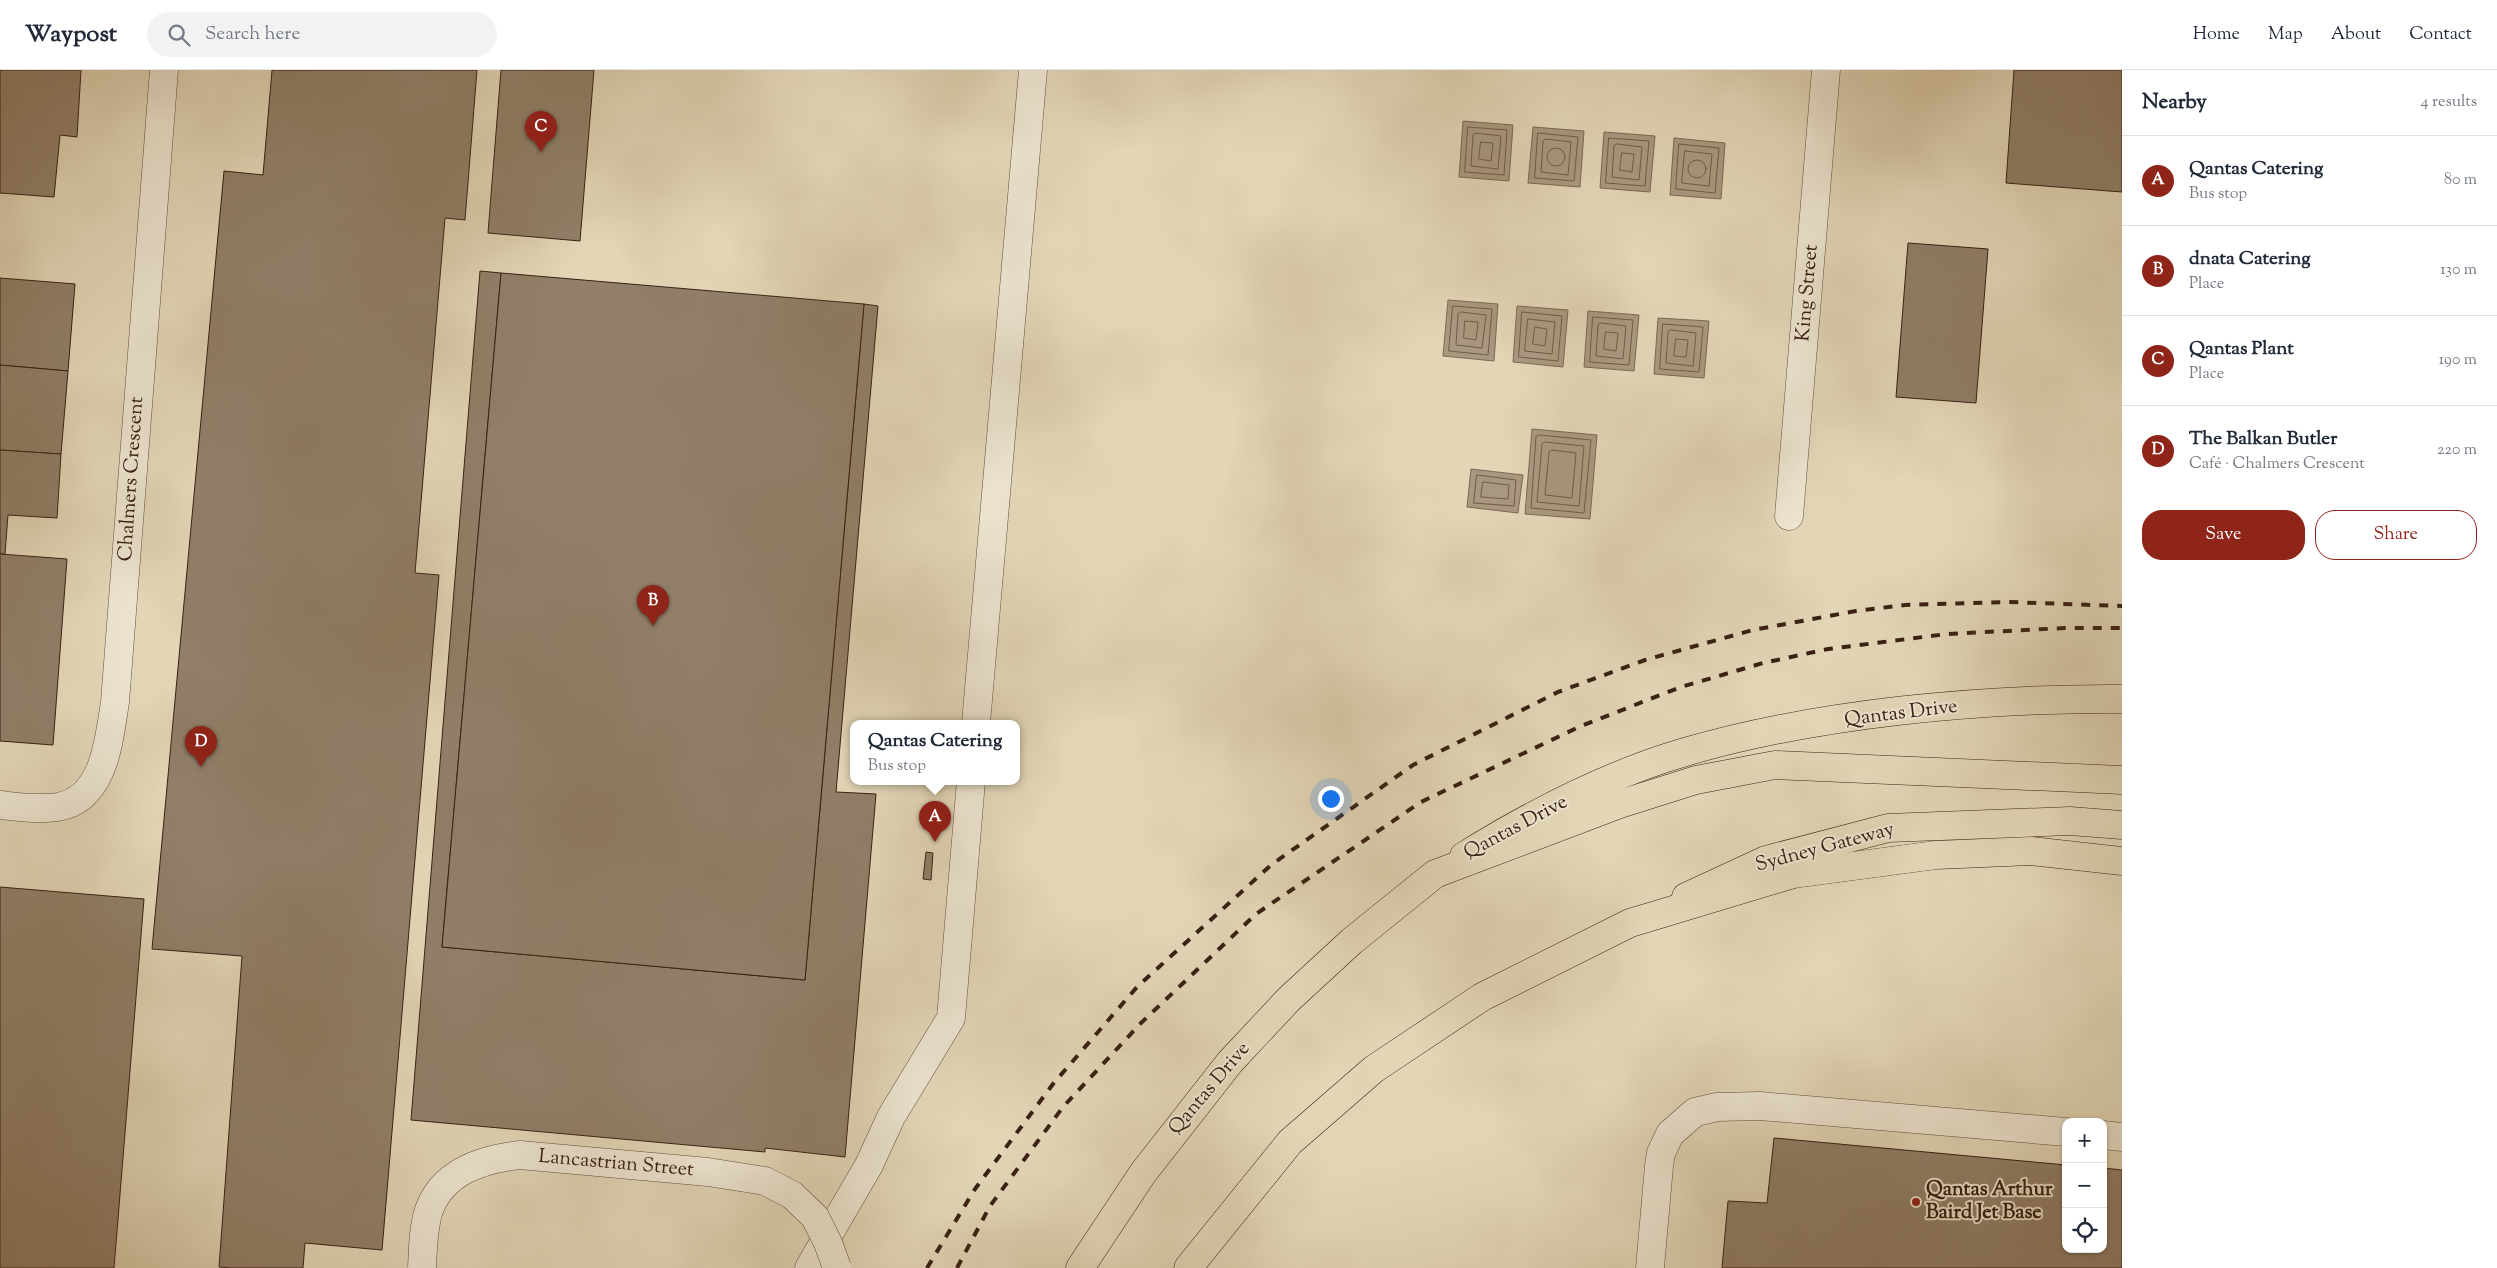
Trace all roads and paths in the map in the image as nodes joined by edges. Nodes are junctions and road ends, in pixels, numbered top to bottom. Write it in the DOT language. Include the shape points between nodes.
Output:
graph roads {
  1 [pos="164,70"];
  2 [pos="1033,70"];
  3 [pos="1826,70"];
  4 [pos="1789,516"];
  5 [pos="2122,699"];
  6 [pos="976,720"];
  7 [pos="2122,780"];
  8 [pos="971,785"];
  9 [pos="0,805"];
  10 [pos="2122,825"];
  11 [pos="2122,861"];
  12 [pos="1435,874"];
  13 [pos="1630,923"];
  14 [pos="2062,1132"];
  15 [pos="2107,1135"];
  16 [pos="2122,1137"];
  17 [pos="422,1268"];
  18 [pos="809,1268"];
  19 [pos="837,1268"];
  20 [pos="1080,1268"];
  21 [pos="1188,1268"];
  22 [pos="1650,1268"];
  1 -- 9 [label="street, Chalmers Crescent" via="115,702 108,749 98,776 82,797 60,807"];
  2 -- 6 [label="street"];
  3 -- 4 [label="street, King Street"];
  5 -- 12 [label="main road, Qantas Drive" via="2074,698 1890,713 1780,730 1684,752 1610,780 1538,814 1500,833"];
  7 -- 12 [label="main road" via="1776,765 1696,780 1620,804"];
  8 -- 18 [label="street" via="950,1018 891,1117 870,1165"];
  10 -- 13 [label="main road, Sydney Gateway" via="2070,821 1888,828 1766,860"];
  11 -- 13 [label="main road" via="2032,852 1936,855 1793,874"];
  12 -- 20 [label="main road, Qantas Drive" via="1331,960 1230,1062 1143,1173"];
  13 -- 21 [label="main road" via="1482,997 1374,1069 1290,1142"];
  14 -- 22 [label="street" via="1760,1106 1717,1107 1695,1112 1670,1134 1661,1153"];
  15 -- 16 [label="street"];
  17 -- 19 [label="street, Lancastrian Street, bridge" via="429,1211 446,1182 479,1163 520,1155 708,1172 765,1181 792,1195 814,1217"];
}
